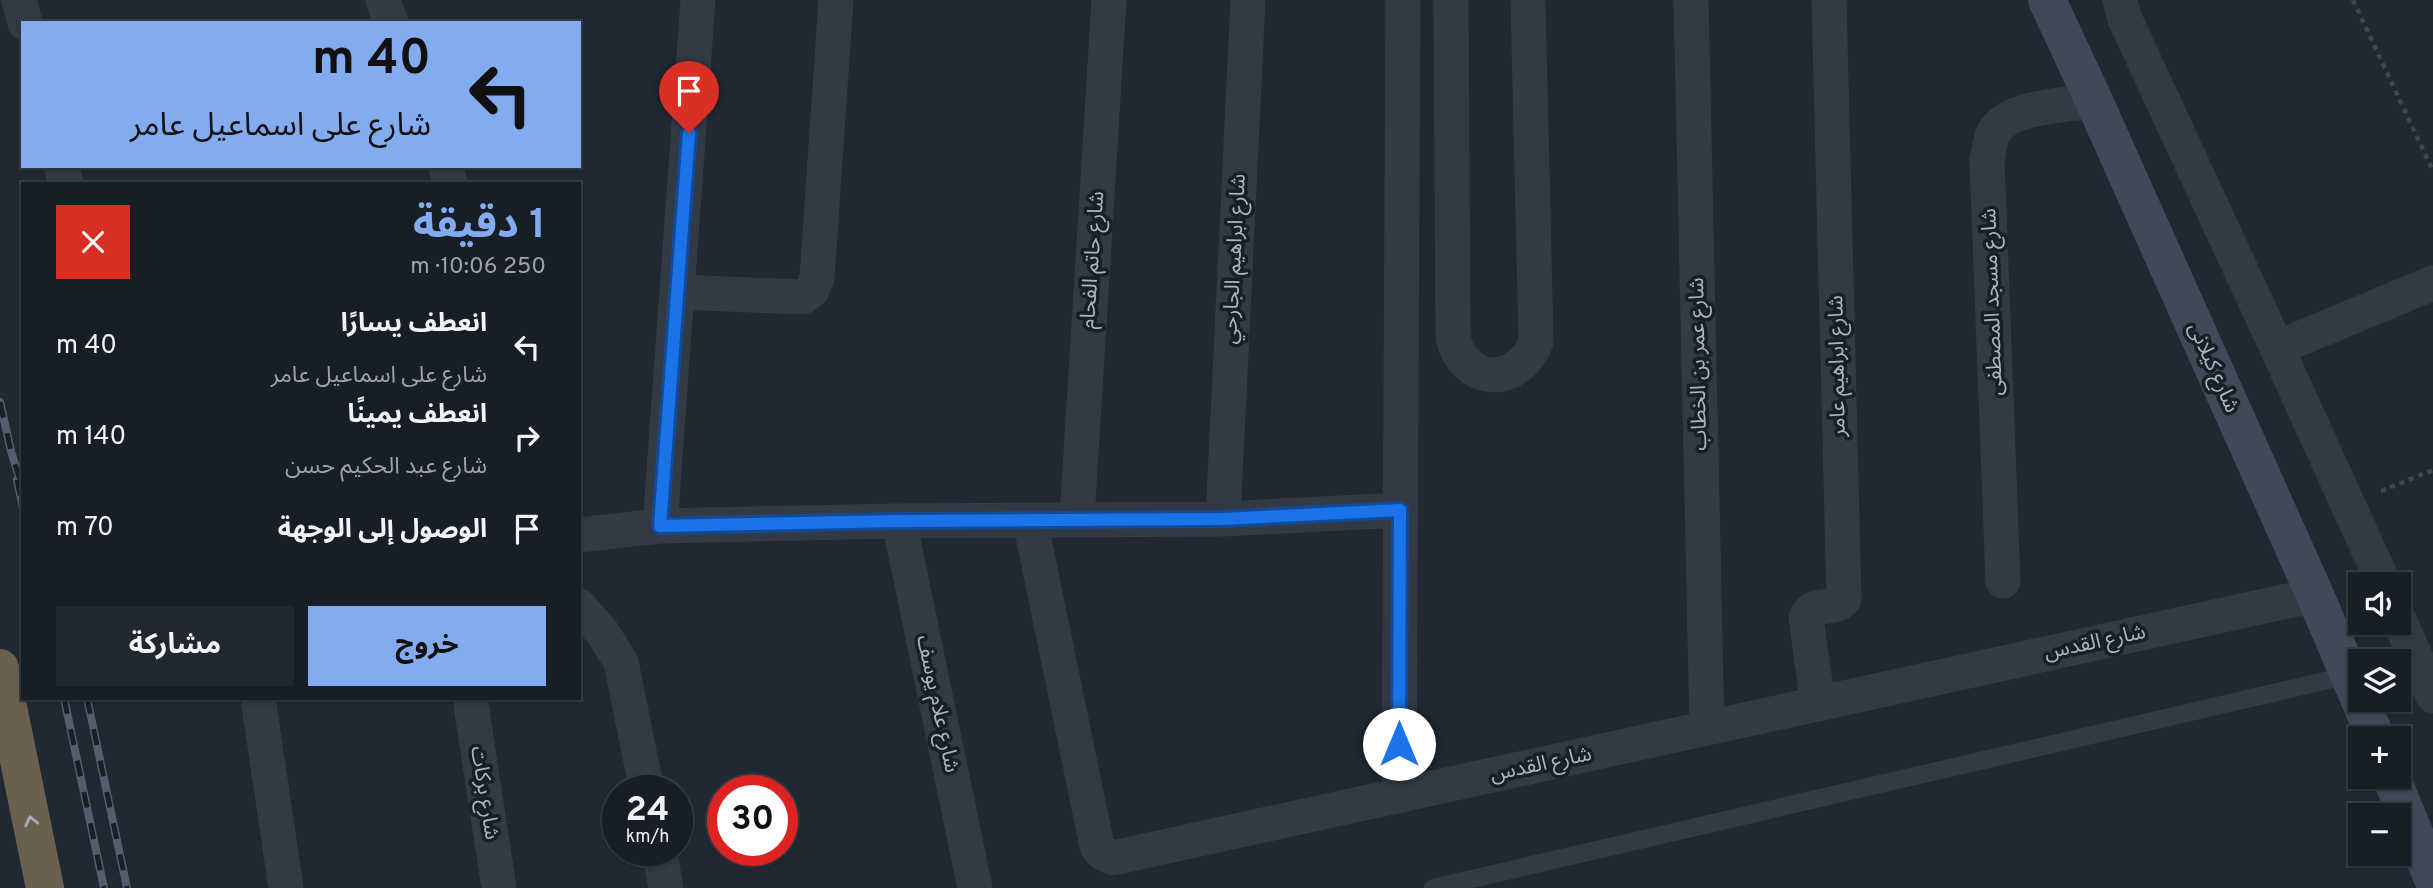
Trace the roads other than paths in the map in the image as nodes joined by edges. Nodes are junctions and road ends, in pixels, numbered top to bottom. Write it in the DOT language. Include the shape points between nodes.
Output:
graph roads {
  1 [pos="19,0"];
  2 [pos="383,0"];
  3 [pos="698,0"];
  4 [pos="836,0"];
  5 [pos="1109,0"];
  6 [pos="1248,0"];
  7 [pos="1403,0"];
  8 [pos="1451,0"];
  9 [pos="1528,0"];
  10 [pos="1691,0"];
  11 [pos="1829,0"];
  12 [pos="2047,0"];
  13 [pos="2120,0"];
  14 [pos="24,21"];
  15 [pos="390,21"];
  16 [pos="2094,101"];
  17 [pos="2433,283"];
  18 [pos="677,292"];
  19 [pos="2277,348"];
  20 [pos="1400,510"];
  21 [pos="1077,519"];
  22 [pos="1223,519"];
  23 [pos="899,521"];
  24 [pos="1030,521"];
  25 [pos="660,526"];
  26 [pos="581,535"];
  27 [pos="2379,572"];
  28 [pos="2003,581"];
  29 [pos="2315,595"];
  30 [pos="581,608"];
  31 [pos="2406,635"];
  32 [pos="0,668"];
  33 [pos="2348,670"];
  34 [pos="2348,675"];
  35 [pos="2432,689"];
  36 [pos="258,700"];
  37 [pos="470,700"];
  38 [pos="1818,704"];
  39 [pos="1707,728"];
  40 [pos="644,775"];
  41 [pos="2396,789"];
  42 [pos="1399,796"];
  43 [pos="662,866"];
  44 [pos="2433,878"];
  45 [pos="45,888"];
  46 [pos="286,888"];
  47 [pos="499,888"];
  48 [pos="666,888"];
  49 [pos="975,888"];
  50 [pos="1433,888"];
  1 -- 14 [label="street"];
  2 -- 15 [label="street"];
  3 -- 18 [label="street"];
  4 -- 18 [label="street" via="817,278 812,290 803,297"];
  5 -- 21 [label="street, شارع حاتم الفحام"];
  6 -- 22 [label="street, شارع ابراهيم الجارحي"];
  7 -- 20 [label="street"];
  8 -- 9 [label="street" via="1453,338 1463,362 1474,370 1499,375 1523,365 1536,342"];
  10 -- 39 [label="street, شارع عمر بن الخطاب"];
  11 -- 38 [label="street, شارع ابراهيم عامر" via="1843,599 1837,606 1812,608 1806,618"];
  12 -- 16 [label="street, شارع كيلانى"];
  13 -- 19 [label="street"];
  16 -- 28 [label="street, شارع مسجد المصطفى" via="2029,111 2005,120 1993,134 1987,161"];
  16 -- 29 [label="street, شارع كيلانى"];
  17 -- 19 [label="street"];
  18 -- 25 [label="street"];
  19 -- 27 [label="street"];
  20 -- 22 [label="street"];
  20 -- 42 [label="street"];
  21 -- 22 [label="street"];
  21 -- 24 [label="street"];
  23 -- 24 [label="street"];
  23 -- 25 [label="street"];
  23 -- 49 [label="street, شارع علام يوسف"];
  24 -- 42 [label="street, شارع القدس" via="1101,852 1120,858"];
  25 -- 26 [label="street"];
  29 -- 33 [label="street, شارع كيلانى"];
  29 -- 38 [label="street, شارع القدس"];
  30 -- 40 [label="street" via="621,663"];
  31 -- 35 [label="street"];
  45 -- 32 [label="highway, one-way"];
  34 -- 50 [label="lane"];
  36 -- 46 [label="street"];
  37 -- 47 [label="street, شارع بركات"];
  38 -- 39 [label="street, شارع القدس"];
  39 -- 42 [label="street, شارع القدس"];
  41 -- 44 [label="street"];
  43 -- 48 [label="street"];
}
